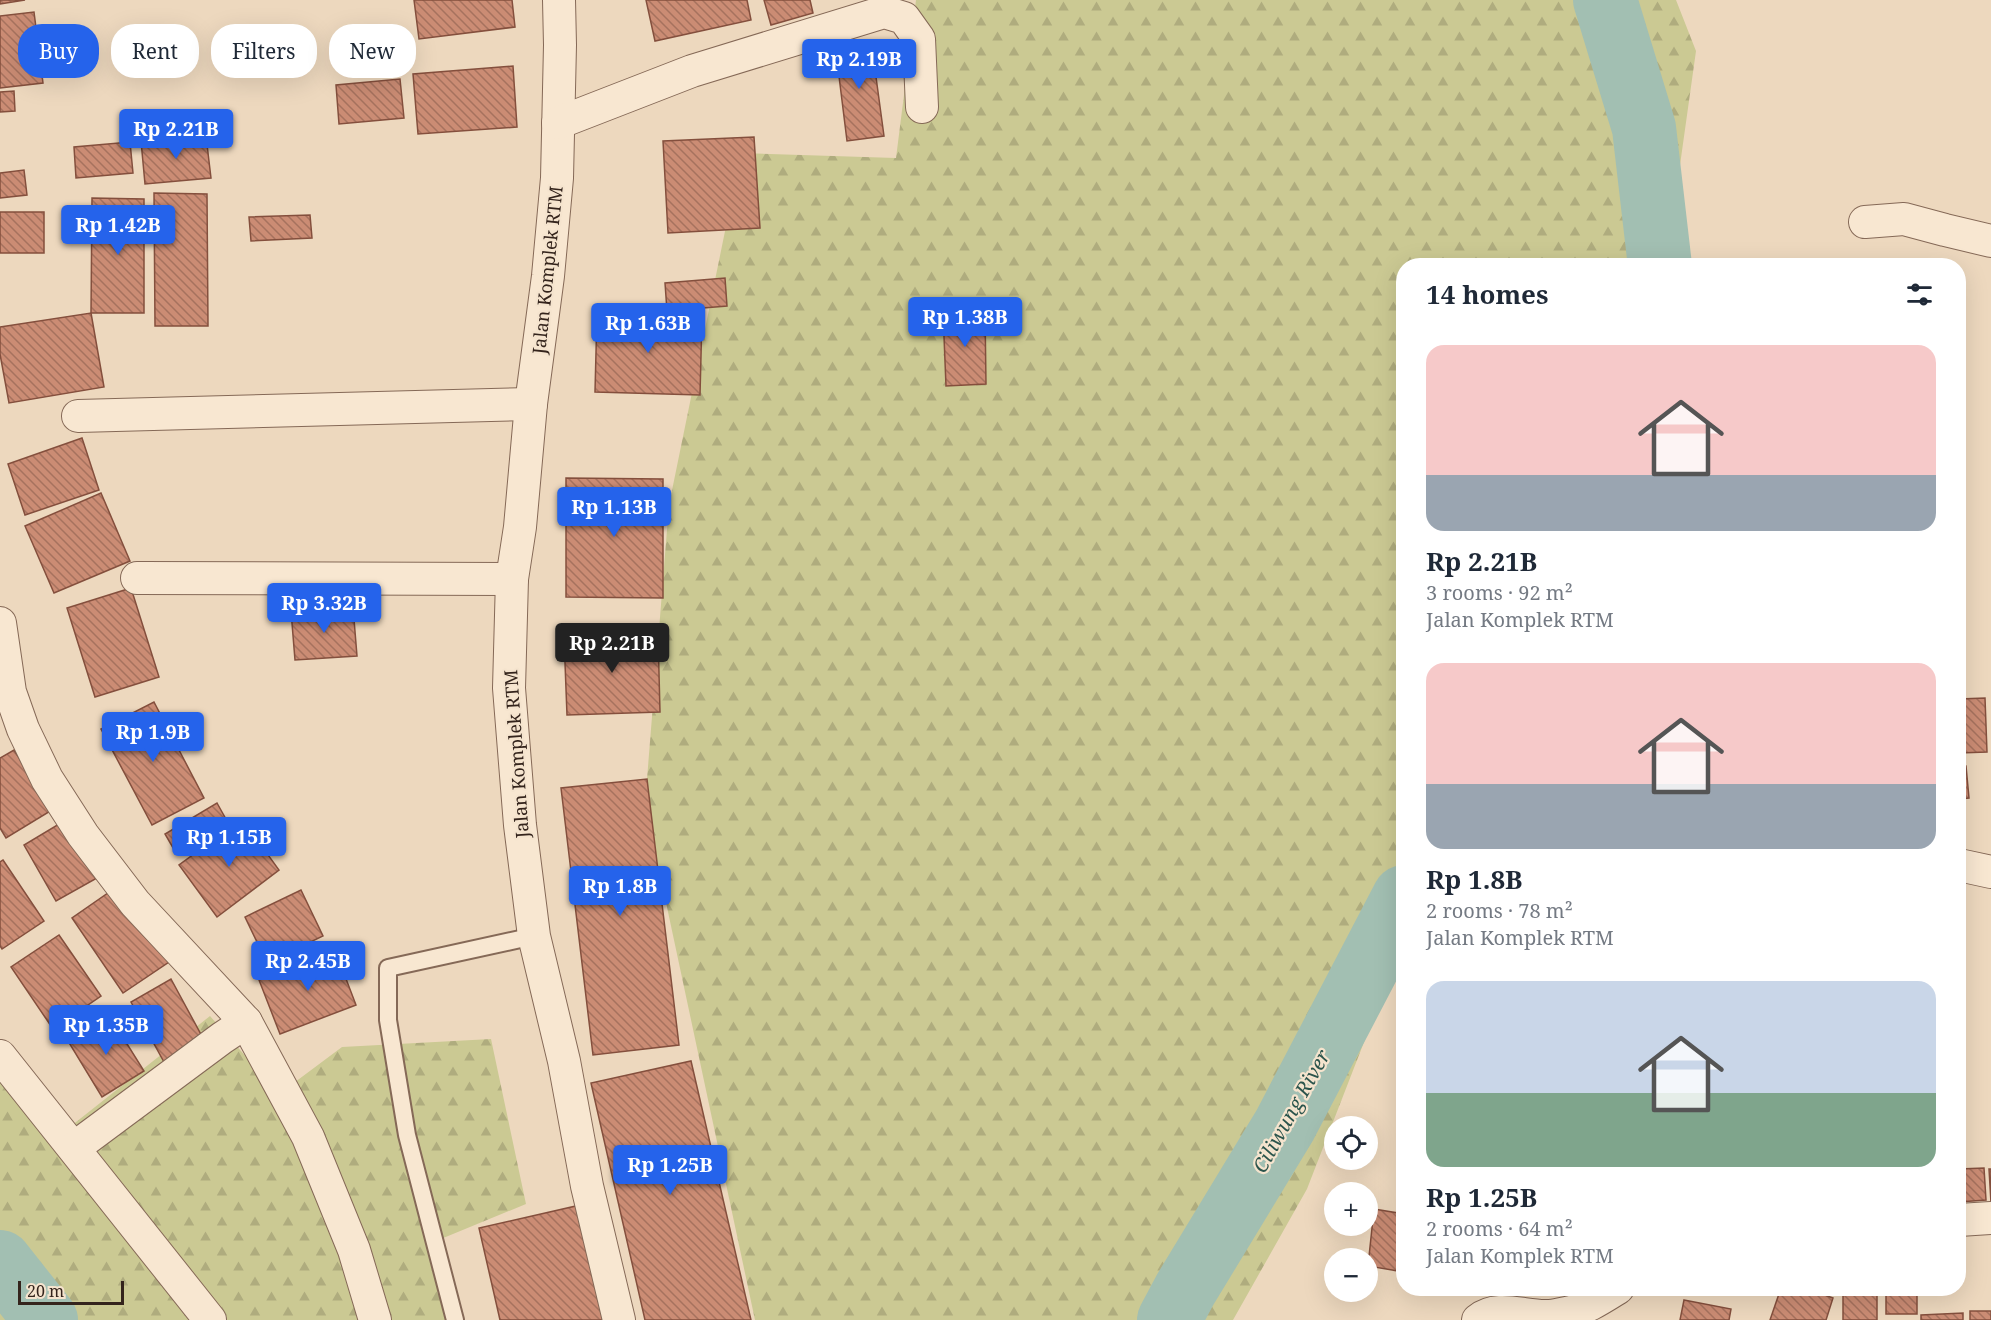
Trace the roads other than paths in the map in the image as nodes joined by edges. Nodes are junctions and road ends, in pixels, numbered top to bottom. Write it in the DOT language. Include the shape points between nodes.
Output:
graph roads {
  1 [pos="559,0"];
  2 [pos="922,107"];
  3 [pos="558,123"];
  4 [pos="1865,222"];
  5 [pos="1991,241"];
  6 [pos="531,404"];
  7 [pos="78,416"];
  8 [pos="137,578"];
  9 [pos="512,579"];
  10 [pos="0,623"];
  11 [pos="1966,867"];
  12 [pos="1991,872"];
  13 [pos="534,936"];
  14 [pos="246,1022"];
  15 [pos="0,1056"];
  16 [pos="74,1148"];
  17 [pos="1991,1218"];
  18 [pos="1966,1220"];
  19 [pos="1605,1296"];
  20 [pos="1503,1304"];
  21 [pos="210,1320"];
  22 [pos="375,1320"];
  23 [pos="455,1320"];
  24 [pos="618,1320"];
  1 -- 3 [label="street, Jalan Komplek RTM"];
  2 -- 3 [label="street" via="919,39 904,18 884,12 692,71"];
  3 -- 6 [label="street, Jalan Komplek RTM" via="556,189"];
  4 -- 5 [label="street" via="1904,219"];
  6 -- 7 [label="street"];
  6 -- 9 [label="street, Jalan Komplek RTM"];
  8 -- 9 [label="street"];
  9 -- 13 [label="street, Jalan Komplek RTM" via="512,746"];
  10 -- 14 [label="street" via="10,692 22,729 64,808 135,903"];
  11 -- 12 [label="street"];
  13 -- 23 [label="lane" via="388,969 388,1020 407,1135"];
  13 -- 24 [label="street, Jalan Komplek RTM"];
  14 -- 16 [label="street"];
  14 -- 22 [label="street" via="308,1137 354,1250"];
  15 -- 16 [label="street"];
  16 -- 21 [label="street"];
  17 -- 18 [label="street"];
  19 -- 20 [label="street" via="1569,1313 1546,1316"];
}
